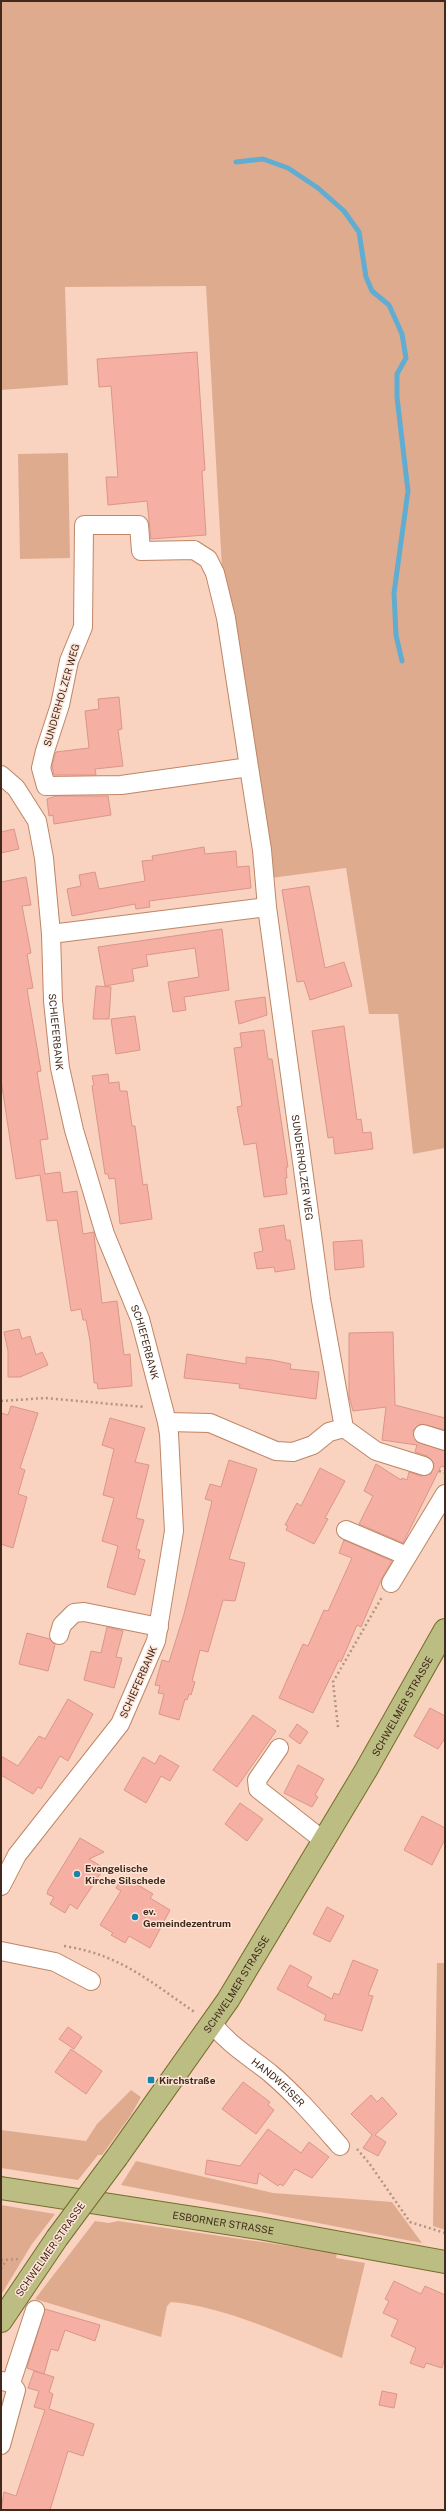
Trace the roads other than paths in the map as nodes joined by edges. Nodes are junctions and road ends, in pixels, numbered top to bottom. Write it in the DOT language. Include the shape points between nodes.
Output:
graph roads {
  1 [pos="249,768"];
  2 [pos="1,775"];
  3 [pos="267,907"];
  4 [pos="52,934"];
  5 [pos="165,1416"];
  6 [pos="344,1428"];
  7 [pos="422,1434"];
  8 [pos="445,1441"];
  9 [pos="424,1466"];
  10 [pos="445,1494"];
  11 [pos="346,1530"];
  12 [pos="407,1556"];
  13 [pos="391,1583"];
  14 [pos="159,1627"];
  15 [pos="445,1630"];
  16 [pos="59,1635"];
  17 [pos="279,1748"];
  18 [pos="324,1841"];
  19 [pos="1,1886"];
  20 [pos="1,1951"];
  21 [pos="92,1981"];
  22 [pos="212,2023"];
  23 [pos="340,2146"];
  24 [pos="1,2188"];
  25 [pos="445,2262"];
  26 [pos="35,2310"];
  27 [pos="1,2320"];
  28 [pos="6,2382"];
  29 [pos="1,2445"];
  1 -- 1 [label="street, SUNDERHOLZER WEG" via="121,785 46,786 42,768 45,752 60,705 69,661 82,628 84,525 139,525 141,551 194,550 208,559 215,573 226,618"];
  1 -- 3 [label="street, SUNDERHOLZER WEG" via="262,850"];
  2 -- 4 [label="street, SCHIEFERBANK" via="16,788 37,821 44,858"];
  3 -- 4 [label="street"];
  3 -- 6 [label="street, SUNDERHOLZER WEG" via="321,1300"];
  4 -- 5 [label="street, SCHIEFERBANK" via="54,1008 60,1068 74,1130 105,1234 140,1319"];
  5 -- 6 [label="street" via="210,1423 276,1451 293,1452 313,1445 329,1432"];
  5 -- 14 [label="street, SCHIEFERBANK" via="169,1434 174,1531"];
  6 -- 9 [label="street" via="376,1451"];
  7 -- 8 [label="street"];
  10 -- 12 [label="street"];
  11 -- 12 [label="street"];
  12 -- 13 [label="street"];
  14 -- 16 [label="street" via="84,1612 74,1613 62,1625"];
  14 -- 19 [label="street, SCHIEFERBANK" via="156,1641 120,1724 17,1855"];
  15 -- 18 [label="main road, SCHWELMER STRASSE"];
  17 -- 18 [label="street" via="257,1780 258,1789"];
  18 -- 22 [label="main road, SCHWELMER STRASSE"];
  20 -- 21 [label="street" via="55,1962"];
  22 -- 23 [label="street, HANDWEISER" via="223,2036 307,2108"];
  22 -- 27 [label="main road, SCHWELMER STRASSE, bridge" via="50,2247"];
  24 -- 25 [label="main road, ESBORNER STRASSE" via="259,2228"];
  26 -- 28 [label="street"];
  28 -- 29 [label="street" via="15,2386 16,2394"];
}
